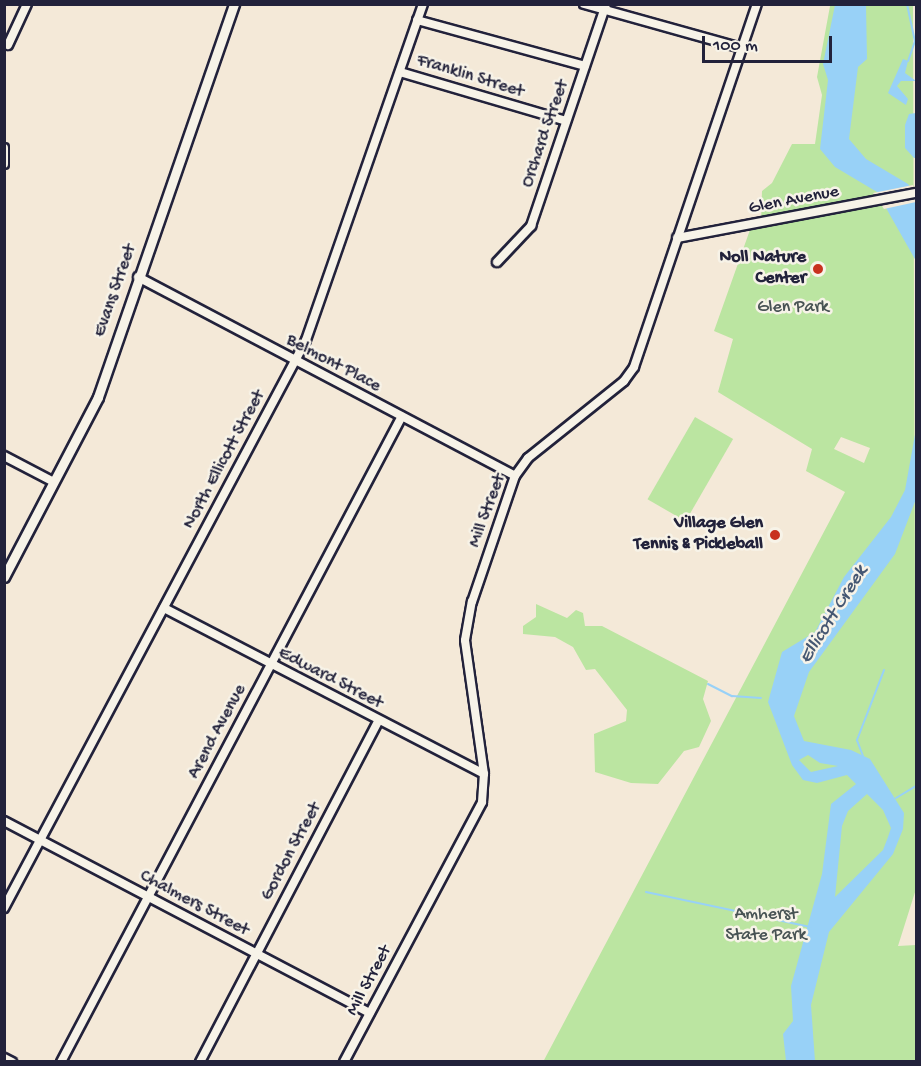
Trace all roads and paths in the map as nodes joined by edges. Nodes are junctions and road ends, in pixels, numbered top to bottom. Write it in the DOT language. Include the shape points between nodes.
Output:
graph roads {
  1 [pos="27,4"];
  2 [pos="234,4"];
  3 [pos="423,4"];
  4 [pos="584,4"];
  5 [pos="757,4"];
  6 [pos="605,7"];
  7 [pos="417,20"];
  8 [pos="8,45"];
  9 [pos="742,48"];
  10 [pos="585,66"];
  11 [pos="400,72"];
  12 [pos="566,121"];
  13 [pos="4,148"];
  14 [pos="4,164"];
  15 [pos="916,193"];
  16 [pos="677,238"];
  17 [pos="497,262"];
  18 [pos="138,277"];
  19 [pos="295,361"];
  20 [pos="402,416"];
  21 [pos="4,456"];
  22 [pos="515,476"];
  23 [pos="54,482"];
  24 [pos="4,577"];
  25 [pos="164,608"];
  26 [pos="270,665"];
  27 [pos="378,721"];
  28 [pos="484,774"];
  29 [pos="4,821"];
  30 [pos="41,840"];
  31 [pos="148,897"];
  32 [pos="4,908"];
  33 [pos="256,954"];
  34 [pos="370,1013"];
  35 [pos="4,1058"];
  36 [pos="12,1062"];
  37 [pos="61,1062"];
  38 [pos="200,1062"];
  39 [pos="344,1062"];
  1 -- 8 [label="street"];
  2 -- 18 [label="street, Evans Street"];
  3 -- 7 [label="street, North Ellicott Street"];
  4 -- 6 [label="street"];
  5 -- 9 [label="street, Mill Street"];
  6 -- 9 [label="street"];
  6 -- 10 [label="street, Orchard Street"];
  7 -- 10 [label="street"];
  7 -- 11 [label="street, North Ellicott Street"];
  9 -- 16 [label="street, Mill Street"];
  10 -- 12 [label="street, Orchard Street"];
  11 -- 12 [label="street, Franklin Street"];
  11 -- 19 [label="street, North Ellicott Street"];
  12 -- 17 [label="street, Orchard Street" via="531,226"];
  13 -- 14 [label="street"];
  15 -- 16 [label="street, Glen Avenue"];
  16 -- 22 [label="street, Mill Street" via="634,367 528,458"];
  18 -- 19 [label="street, Belmont Place"];
  18 -- 23 [label="street, Evans Street" via="98,397"];
  19 -- 20 [label="street, Belmont Place"];
  19 -- 25 [label="street, North Ellicott Street"];
  20 -- 22 [label="street, Belmont Place"];
  20 -- 26 [label="street, Arend Avenue"];
  21 -- 23 [label="street"];
  22 -- 28 [label="street, Mill Street" via="472,602 465,640"];
  23 -- 24 [label="street, Evans Street"];
  25 -- 26 [label="street, Edward Street"];
  25 -- 30 [label="street, North Ellicott Street"];
  26 -- 27 [label="street, Edward Street"];
  26 -- 31 [label="street, Arend Avenue"];
  27 -- 28 [label="street, Edward Street"];
  27 -- 33 [label="street, Gordon Street"];
  28 -- 34 [label="street, Mill Street" via="482,802"];
  29 -- 30 [label="street, Chalmers Street"];
  30 -- 31 [label="street, Chalmers Street"];
  30 -- 32 [label="street, North Ellicott Street"];
  31 -- 33 [label="street, Chalmers Street"];
  31 -- 37 [label="street, Arend Avenue"];
  33 -- 34 [label="street, Chalmers Street"];
  33 -- 38 [label="street, Gordon Street"];
  34 -- 39 [label="street, Mill Street"];
  35 -- 36 [label="street"];
}
